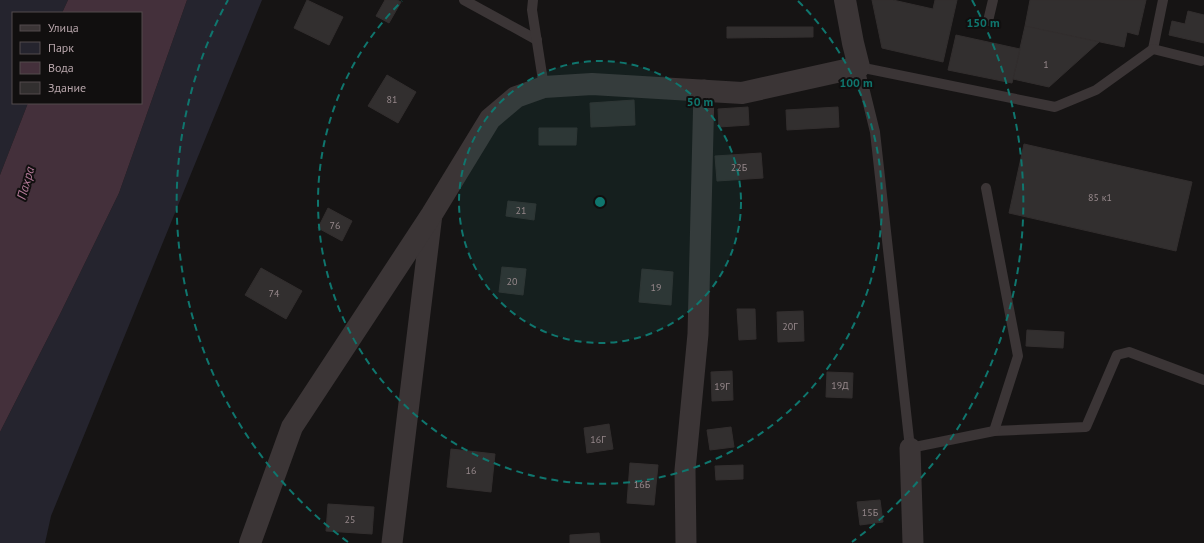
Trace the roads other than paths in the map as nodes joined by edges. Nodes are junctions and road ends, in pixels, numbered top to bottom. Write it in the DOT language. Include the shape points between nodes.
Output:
graph roads {
  1 [pos="464,0"];
  2 [pos="533,0"];
  3 [pos="845,0"];
  4 [pos="992,0"];
  5 [pos="1163,0"];
  6 [pos="988,21"];
  7 [pos="537,40"];
  8 [pos="1153,49"];
  9 [pos="1201,61"];
  10 [pos="859,67"];
  11 [pos="544,86"];
  12 [pos="704,90"];
  13 [pos="986,188"];
  14 [pos="432,214"];
  15 [pos="1204,380"];
  16 [pos="994,431"];
  17 [pos="910,448"];
  18 [pos="250,543"];
  19 [pos="392,543"];
  20 [pos="686,543"];
  21 [pos="913,543"];
  1 -- 7 [label="lane"];
  2 -- 7 [label="lane"];
  3 -- 10 [label="street"];
  4 -- 6 [label="lane"];
  5 -- 8 [label="lane"];
  7 -- 11 [label="lane"];
  8 -- 9 [label="lane"];
  8 -- 10 [label="lane" via="1096,90 1055,107"];
  10 -- 12 [label="street" via="742,93"];
  10 -- 17 [label="lane" via="875,132"];
  11 -- 12 [label="street" via="592,84"];
  11 -- 14 [label="street" via="516,97 490,119"];
  12 -- 20 [label="street" via="698,334 685,470"];
  13 -- 16 [label="lane" via="1018,356"];
  14 -- 18 [label="street" via="292,427"];
  14 -- 19 [label="street"];
  15 -- 16 [label="lane" via="1129,352 1117,355 1086,427"];
  16 -- 17 [label="lane"];
  17 -- 21 [label="street"];
}
